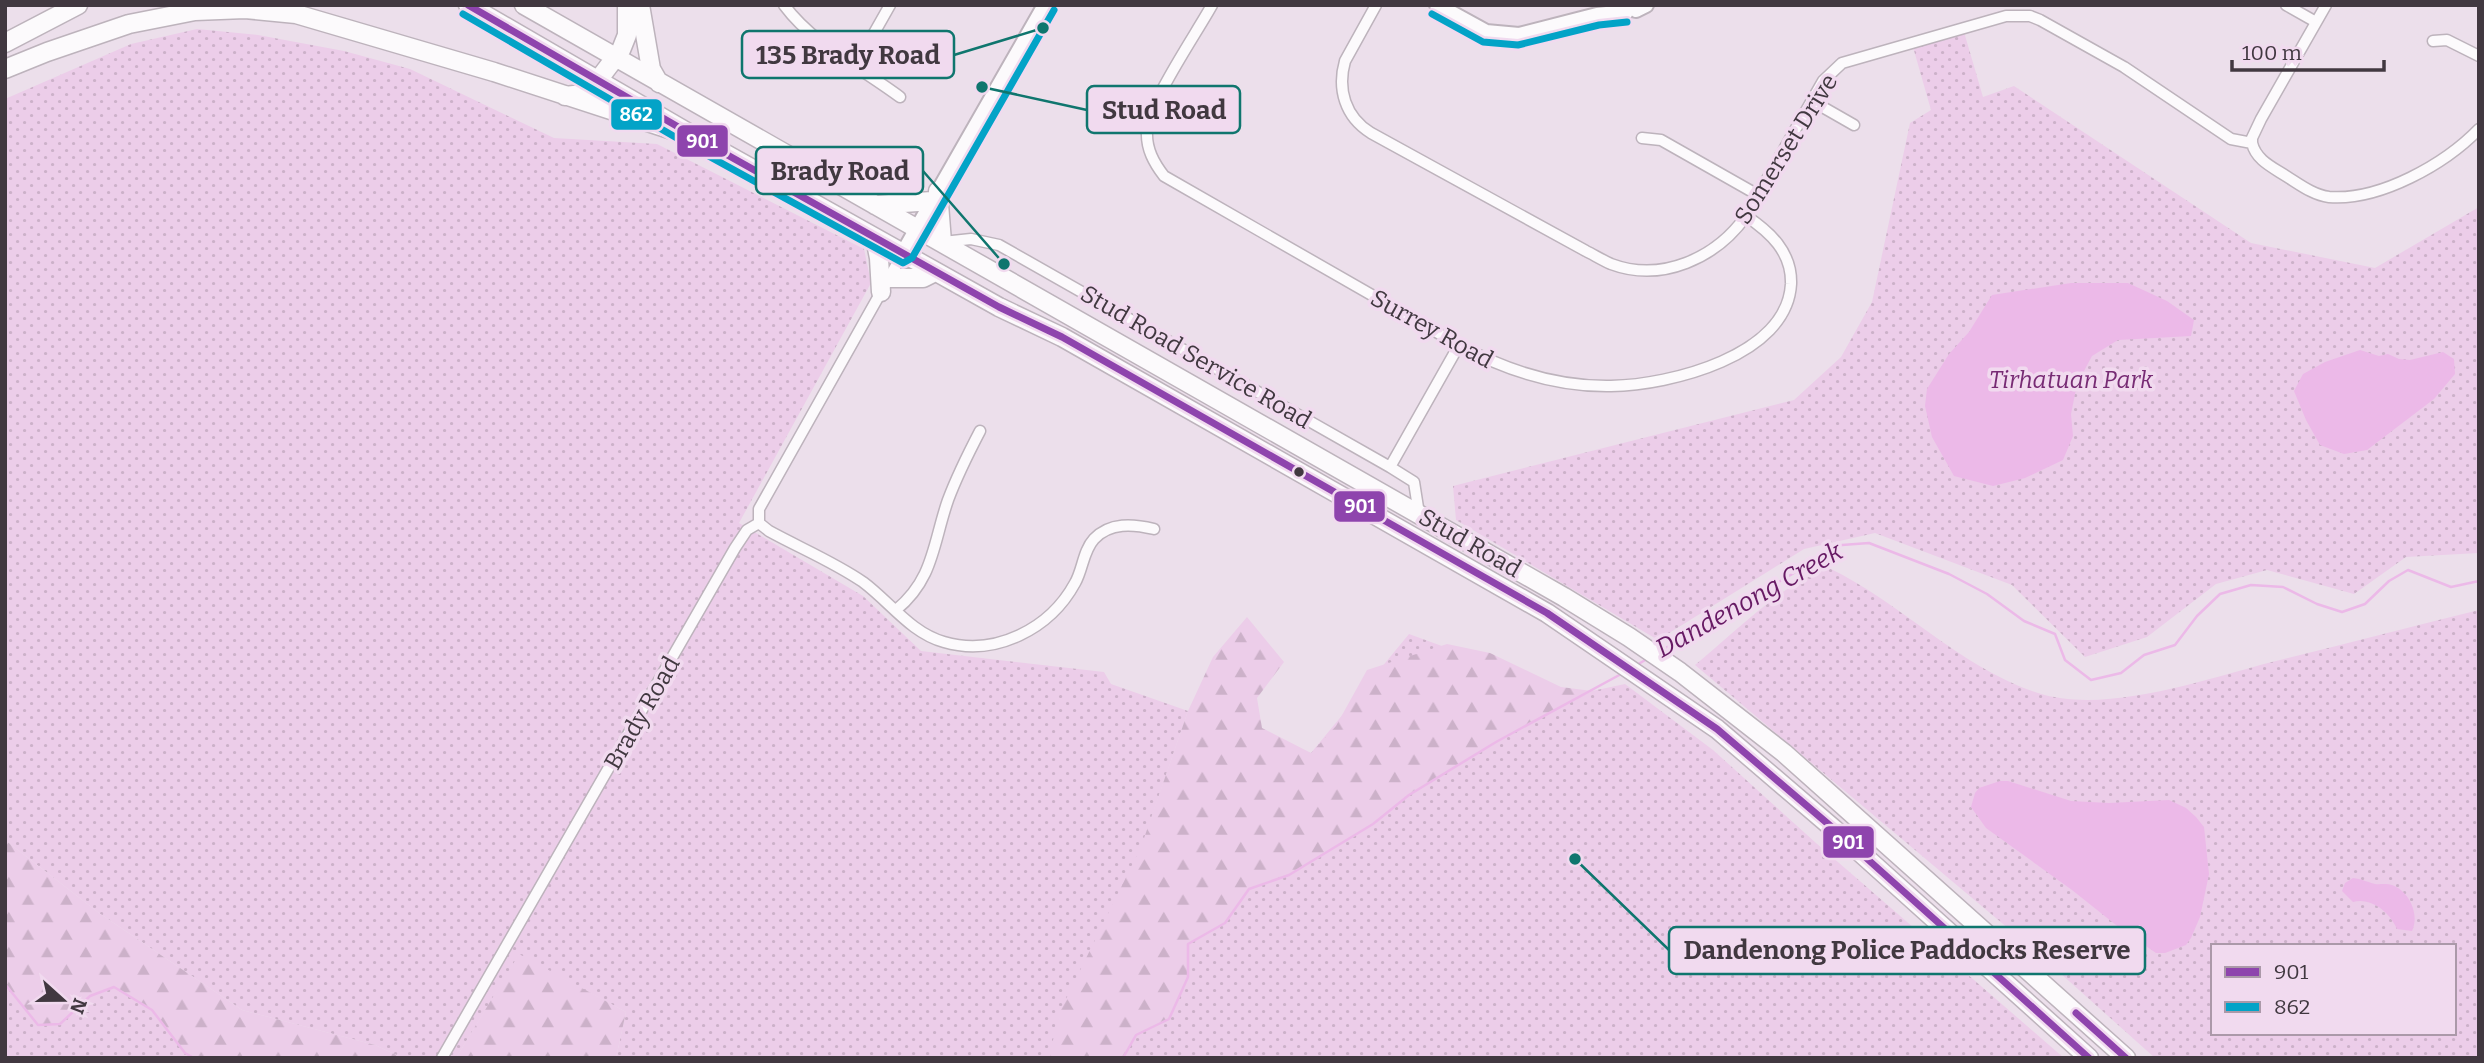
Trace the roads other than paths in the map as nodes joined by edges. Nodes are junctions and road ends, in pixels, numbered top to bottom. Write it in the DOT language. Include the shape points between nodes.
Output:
graph roads {
  1 [pos="78,5"];
  2 [pos="468,5"];
  3 [pos="524,5"];
  4 [pos="627,5"];
  5 [pos="640,5"];
  6 [pos="784,5"];
  7 [pos="890,5"];
  8 [pos="1045,5"];
  9 [pos="1212,5"];
  10 [pos="1376,5"];
  11 [pos="1437,5"];
  12 [pos="2286,5"];
  13 [pos="2326,5"];
  14 [pos="1631,7"];
  15 [pos="2004,10"];
  16 [pos="2316,22"];
  17 [pos="2433,41"];
  18 [pos="5,43"];
  19 [pos="2479,56"];
  20 [pos="615,58"];
  21 [pos="856,65"];
  22 [pos="5,69"];
  23 [pos="598,80"];
  24 [pos="660,83"];
  25 [pos="562,96"];
  26 [pos="900,97"];
  27 [pos="1812,101"];
  28 [pos="1854,125"];
  29 [pos="2479,129"];
  30 [pos="1642,138"];
  31 [pos="699,139"];
  32 [pos="2252,143"];
  33 [pos="1758,195"];
  34 [pos="935,196"];
  35 [pos="875,205"];
  36 [pos="1746,216"];
  37 [pos="917,228"];
  38 [pos="875,238"];
  39 [pos="942,242"];
  40 [pos="903,253"];
  41 [pos="935,272"];
  42 [pos="885,285"];
  43 [pos="1459,345"];
  44 [pos="980,431"];
  45 [pos="1390,467"];
  46 [pos="1419,514"];
  47 [pos="759,523"];
  48 [pos="1154,529"];
  49 [pos="896,610"];
  50 [pos="442,1058"];
  51 [pos="2089,1058"];
  52 [pos="2126,1058"];
  1 -- 18 [label="highway"];
  2 -- 23 [label="highway, Stud Road"];
  3 -- 20 [label="highway, Stud Road"];
  4 -- 20 [label="highway" via="627,35"];
  5 -- 24 [label="highway" via="651,69"];
  6 -- 21 [label="street" via="820,42"];
  7 -- 21 [label="street"];
  8 -- 34 [label="main road, Brady Road"];
  9 -- 43 [label="street, Surrey Road" via="1152,110 1147,130 1156,166 1173,183"];
  10 -- 36 [label="street, Somerset Drive" via="1345,61 1341,78 1346,106 1371,133 1586,251 1640,271 1686,264 1711,252"];
  11 -- 14 [label="main road" via="1486,32 1519,35"];
  12 -- 16 [label="street"];
  13 -- 16 [label="street"];
  15 -- 27 [label="street, Somerset Drive" via="1842,63 1824,80"];
  15 -- 32 [label="street, Somerset Drive" via="2040,20 2124,67 2231,139"];
  16 -- 32 [label="street"];
  17 -- 19 [label="street" via="2447,40"];
  20 -- 23 [label="highway"];
  20 -- 24 [label="highway, Stud Road"];
  21 -- 26 [label="street"];
  22 -- 25 [label="highway" via="129,24 195,11 245,9 296,14 365,32"];
  23 -- 25 [label="highway" via="583,94"];
  23 -- 31 [label="highway, Stud Road"];
  24 -- 35 [label="highway, Stud Road"];
  25 -- 31 [label="highway"];
  27 -- 28 [label="street"];
  27 -- 33 [label="street, Somerset Drive"];
  29 -- 32 [label="street, Somerset Drive" via="2417,174 2342,197 2308,190 2261,160"];
  30 -- 33 [label="street" via="1661,139"];
  31 -- 38 [label="highway, Stud Road"];
  33 -- 36 [label="street, Somerset Drive"];
  34 -- 35 [label="highway"];
  34 -- 37 [label="main road, Brady Road"];
  34 -- 39 [label="highway"];
  35 -- 37 [label="highway, Stud Road"];
  36 -- 43 [label="street, Surrey Road" via="1770,233 1783,250 1790,270 1790,294 1768,332 1720,362 1655,382 1614,387 1571,385 1507,369"];
  37 -- 39 [label="highway, Stud Road"];
  37 -- 40 [label="main road, Brady Road"];
  38 -- 40 [label="highway, Stud Road"];
  38 -- 42 [label="highway"];
  39 -- 45 [label="street, Stud Road Service Road" via="971,239 999,245"];
  39 -- 46 [label="highway, Stud Road"];
  40 -- 41 [label="highway, Stud Road"];
  40 -- 42 [label="street, Brady Road"];
  41 -- 42 [label="highway"];
  41 -- 51 [label="highway, Stud Road" via="1062,337 1603,649 1772,774"];
  42 -- 47 [label="street, Brady Road" via="758,509"];
  43 -- 45 [label="street"];
  44 -- 49 [label="street" via="949,498 930,566 908,601"];
  45 -- 46 [label="street, Stud Road Service Road" via="1414,482"];
  46 -- 52 [label="highway, Stud Road" via="1629,637 1680,672 1784,753"];
  47 -- 49 [label="street" via="854,577"];
  47 -- 50 [label="street, Brady Road" via="747,530 735,548"];
  48 -- 49 [label="street" via="1116,526 1101,534 1091,543 1077,580 1057,608 1007,640 973,647 942,642 918,630"];
}
